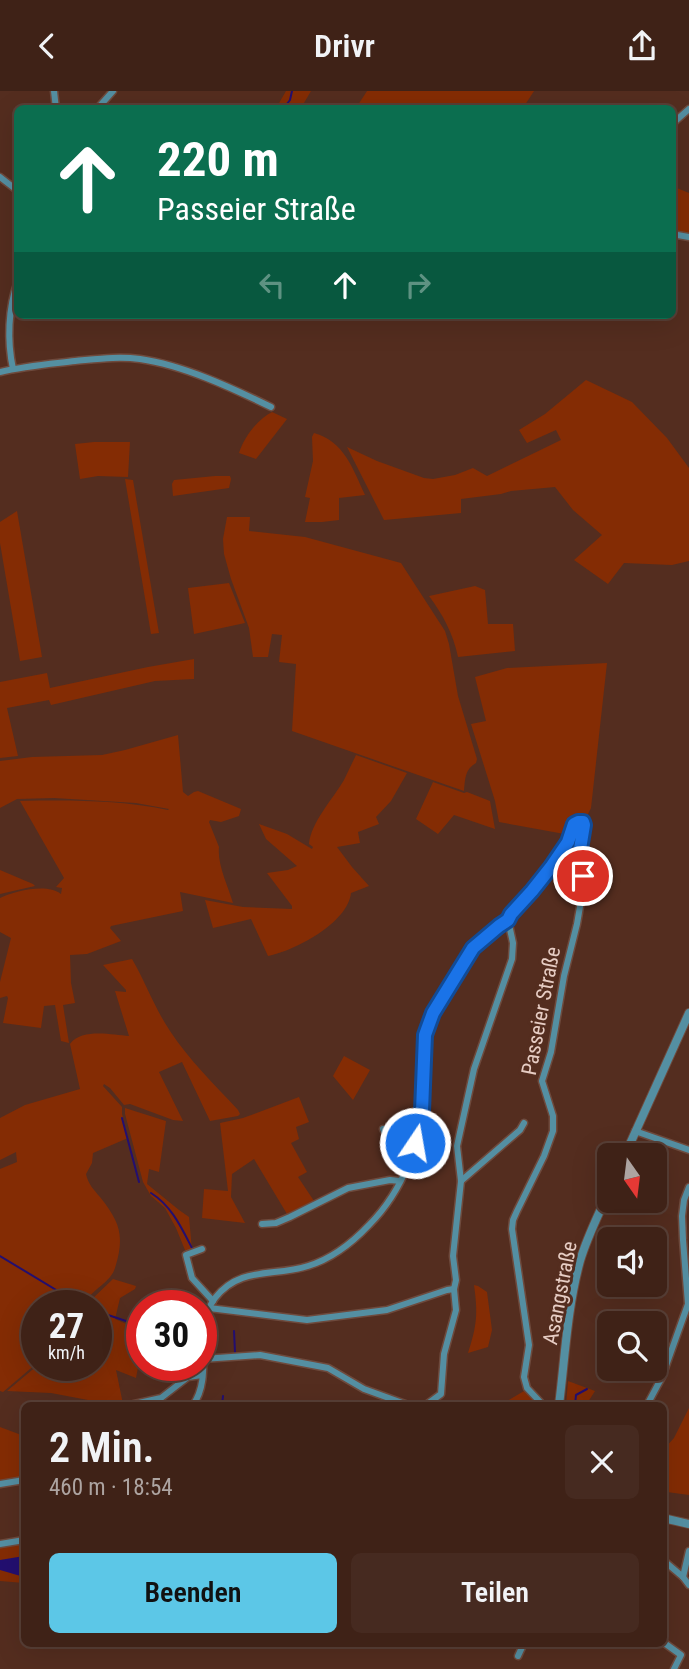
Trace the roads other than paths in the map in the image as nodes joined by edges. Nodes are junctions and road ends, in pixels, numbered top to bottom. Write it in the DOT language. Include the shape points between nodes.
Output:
graph roads {
  1 [pos="113,91"];
  2 [pos="101,105"];
  3 [pos="0,177"];
  4 [pos="14,188"];
  5 [pos="14,293"];
  6 [pos="13,369"];
  7 [pos="0,372"];
  8 [pos="271,407"];
  9 [pos="508,920"];
  10 [pos="689,1013"];
  11 [pos="524,1123"];
  12 [pos="383,1129"];
  13 [pos="635,1131"];
  14 [pos="630,1143"];
  15 [pos="689,1150"];
  16 [pos="404,1172"];
  17 [pos="400,1181"];
  18 [pos="461,1181"];
  19 [pos="689,1187"];
  20 [pos="599,1213"];
  21 [pos="262,1224"];
  22 [pos="202,1249"];
  23 [pos="454,1289"];
  24 [pos="200,1290"];
  25 [pos="217,1298"];
  26 [pos="689,1304"];
  27 [pos="217,1306"];
  28 [pos="217,1358"];
  29 [pos="183,1381"];
  30 [pos="201,1381"];
  31 [pos="143,1402"];
  32 [pos="195,1402"];
  33 [pos="400,1402"];
  34 [pos="430,1402"];
  35 [pos="540,1402"];
  36 [pos="559,1402"];
  37 [pos="650,1402"];
  38 [pos="21,1480"];
  39 [pos="0,1484"];
  40 [pos="667,1519"];
  41 [pos="689,1524"];
  42 [pos="21,1540"];
  43 [pos="0,1544"];
  44 [pos="689,1551"];
  45 [pos="667,1563"];
  46 [pos="683,1577"];
  47 [pos="689,1585"];
  48 [pos="667,1644"];
  49 [pos="522,1647"];
  50 [pos="689,1650"];
  51 [pos="681,1655"];
  52 [pos="518,1656"];
  53 [pos="674,1669"];
  1 -- 2 [label="street"];
  3 -- 4 [label="street"];
  5 -- 6 [label="street" via="9,346"];
  6 -- 7 [label="street"];
  6 -- 8 [label="street" via="122,357 142,359 198,376"];
  9 -- 16 [label="street, Passeier Straße" via="473,948 428,1026 421,1121"];
  9 -- 18 [label="street" via="512,959 474,1069 457,1146"];
  9 -- 35 [label="street, Passeier Straße" via="556,861 574,824 583,822 582,895 542,1081 553,1131 512,1229 529,1345 524,1377"];
  10 -- 13 [label="street"];
  11 -- 18 [label="street"];
  12 -- 16 [label="street"];
  13 -- 14 [label="street"];
  13 -- 15 [label="street"];
  16 -- 17 [label="street, Passeier Straße"];
  17 -- 21 [label="street" via="348,1188 276,1223"];
  17 -- 25 [label="street, Passeier Straße" via="378,1216 335,1254 302,1268 245,1276"];
  18 -- 23 [label="street"];
  19 -- 26 [label="street" via="682,1216"];
  20 -- 36 [label="street, Asangstraße" via="579,1266"];
  22 -- 24 [label="street" via="186,1255"];
  23 -- 27 [label="street" via="387,1310 307,1320"];
  23 -- 34 [label="street" via="456,1310 444,1354 441,1394"];
  26 -- 37 [label="street"];
  28 -- 33 [label="street" via="260,1356 328,1368 364,1389"];
  29 -- 31 [label="street" via="161,1398"];
  30 -- 32 [label="street"];
  38 -- 39 [label="street"];
  40 -- 41 [label="street"];
  42 -- 43 [label="street"];
  44 -- 46 [label="street"];
  45 -- 46 [label="street"];
  46 -- 47 [label="street"];
  48 -- 51 [label="street"];
  49 -- 52 [label="street"];
  50 -- 51 [label="street"];
  51 -- 53 [label="street"];
}
